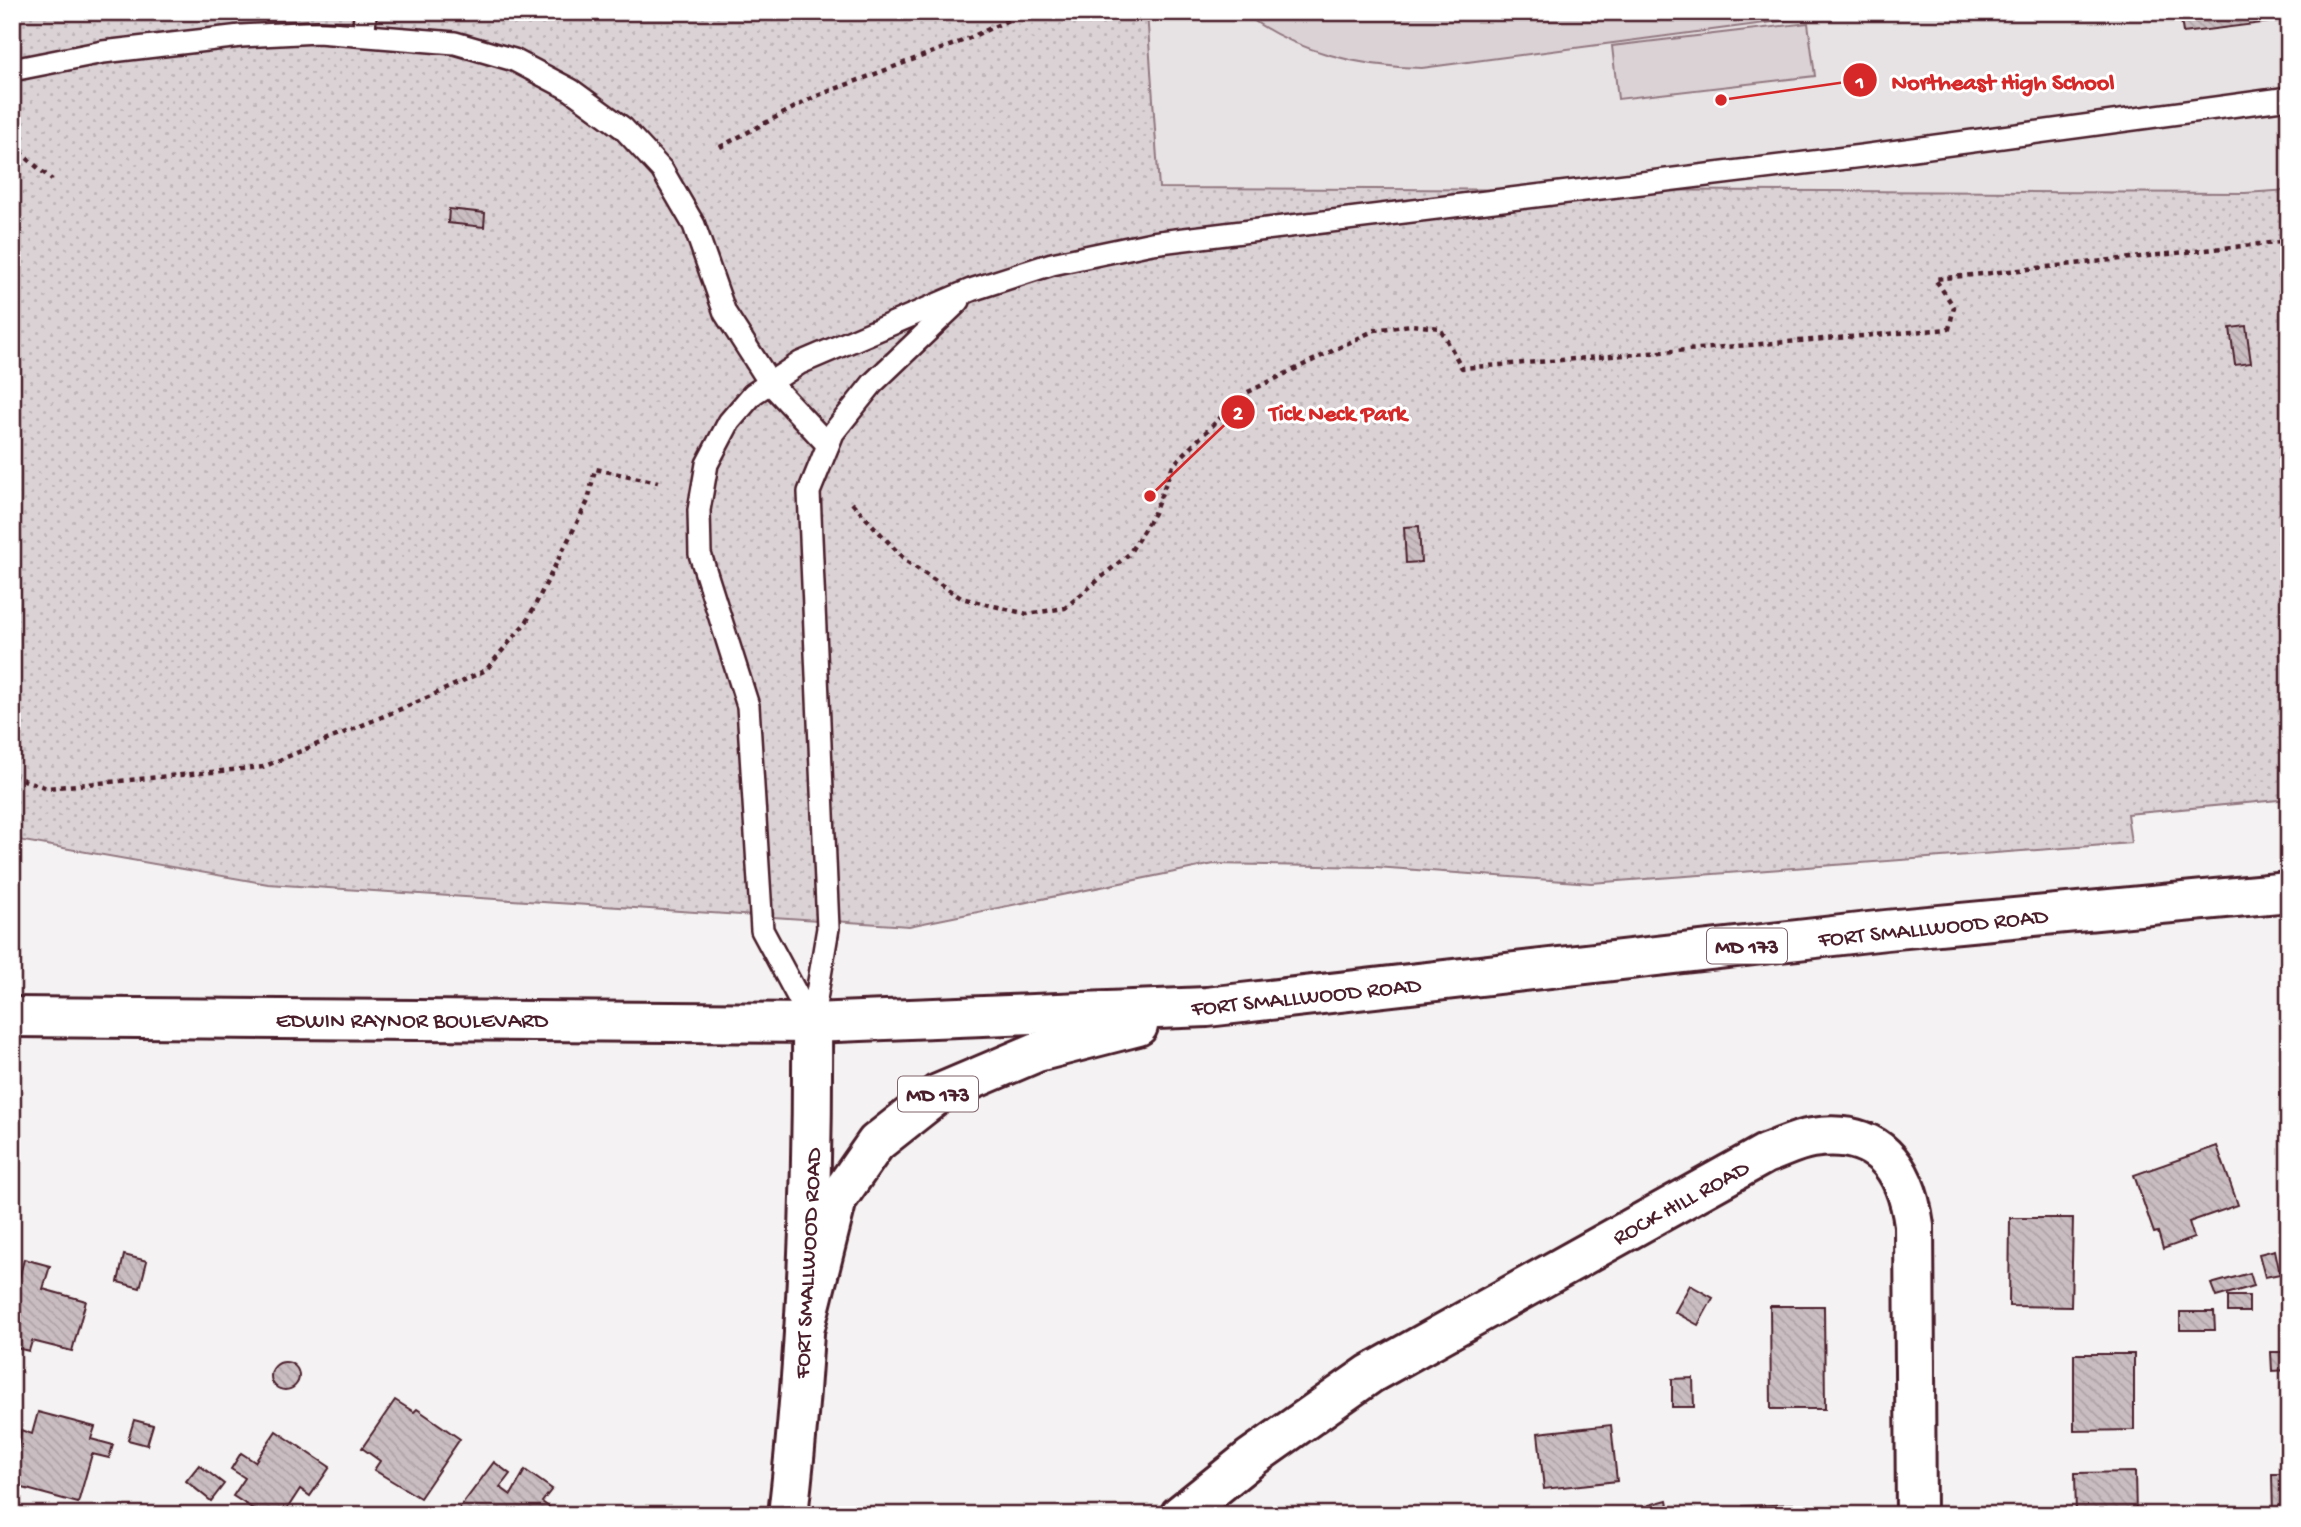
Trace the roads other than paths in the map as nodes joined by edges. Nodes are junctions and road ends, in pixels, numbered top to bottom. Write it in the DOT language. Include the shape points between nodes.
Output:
graph roads {
  1 [pos="365,12"];
  2 [pos="364,35"];
  3 [pos="12,70"];
  4 [pos="2289,97"];
  5 [pos="971,290"];
  6 [pos="770,383"];
  7 [pos="828,445"];
  8 [pos="2289,892"];
  9 [pos="1207,1007"];
  10 [pos="12,1017"];
  11 [pos="812,1023"];
  12 [pos="804,1331"];
  13 [pos="788,1515"];
  14 [pos="1180,1515"];
  15 [pos="1916,1515"];
  1 -- 2 [label="lane"];
  2 -- 3 [label="lane" via="241,36 103,52"];
  2 -- 6 [label="lane" via="455,43 514,60 571,90 623,128 668,180 694,225 725,313"];
  4 -- 5 [label="lane" via="1862,156 1153,243 1052,264"];
  5 -- 6 [label="lane" via="800,363"];
  5 -- 7 [label="lane" via="873,383"];
  6 -- 7 [label="lane"];
  6 -- 11 [label="lane" via="753,394 729,422 707,464 699,510 700,554 748,706 762,930"];
  7 -- 11 [label="lane" via="809,492 828,929"];
  8 -- 9 [label="main road, FORT SMALLWOOD ROAD / MD 173" via="1886,930"];
  9 -- 11 [label="main road, FORT SMALLWOOD ROAD / MD 173"];
  9 -- 12 [label="main road, MD 173" via="1037,1052 938,1094 876,1143 836,1199"];
  10 -- 11 [label="main road, EDWIN RAYNOR BOULEVARD"];
  11 -- 12 [label="main road, FORT SMALLWOOD ROAD / MD 173" via="813,1152"];
  12 -- 13 [label="main road, FORT SMALLWOOD ROAD / MD 173"];
  14 -- 15 [label="main road, ROCK HILL ROAD" via="1370,1374 1765,1154 1811,1138 1844,1137 1880,1149 1902,1174 1910,1196"];
}
